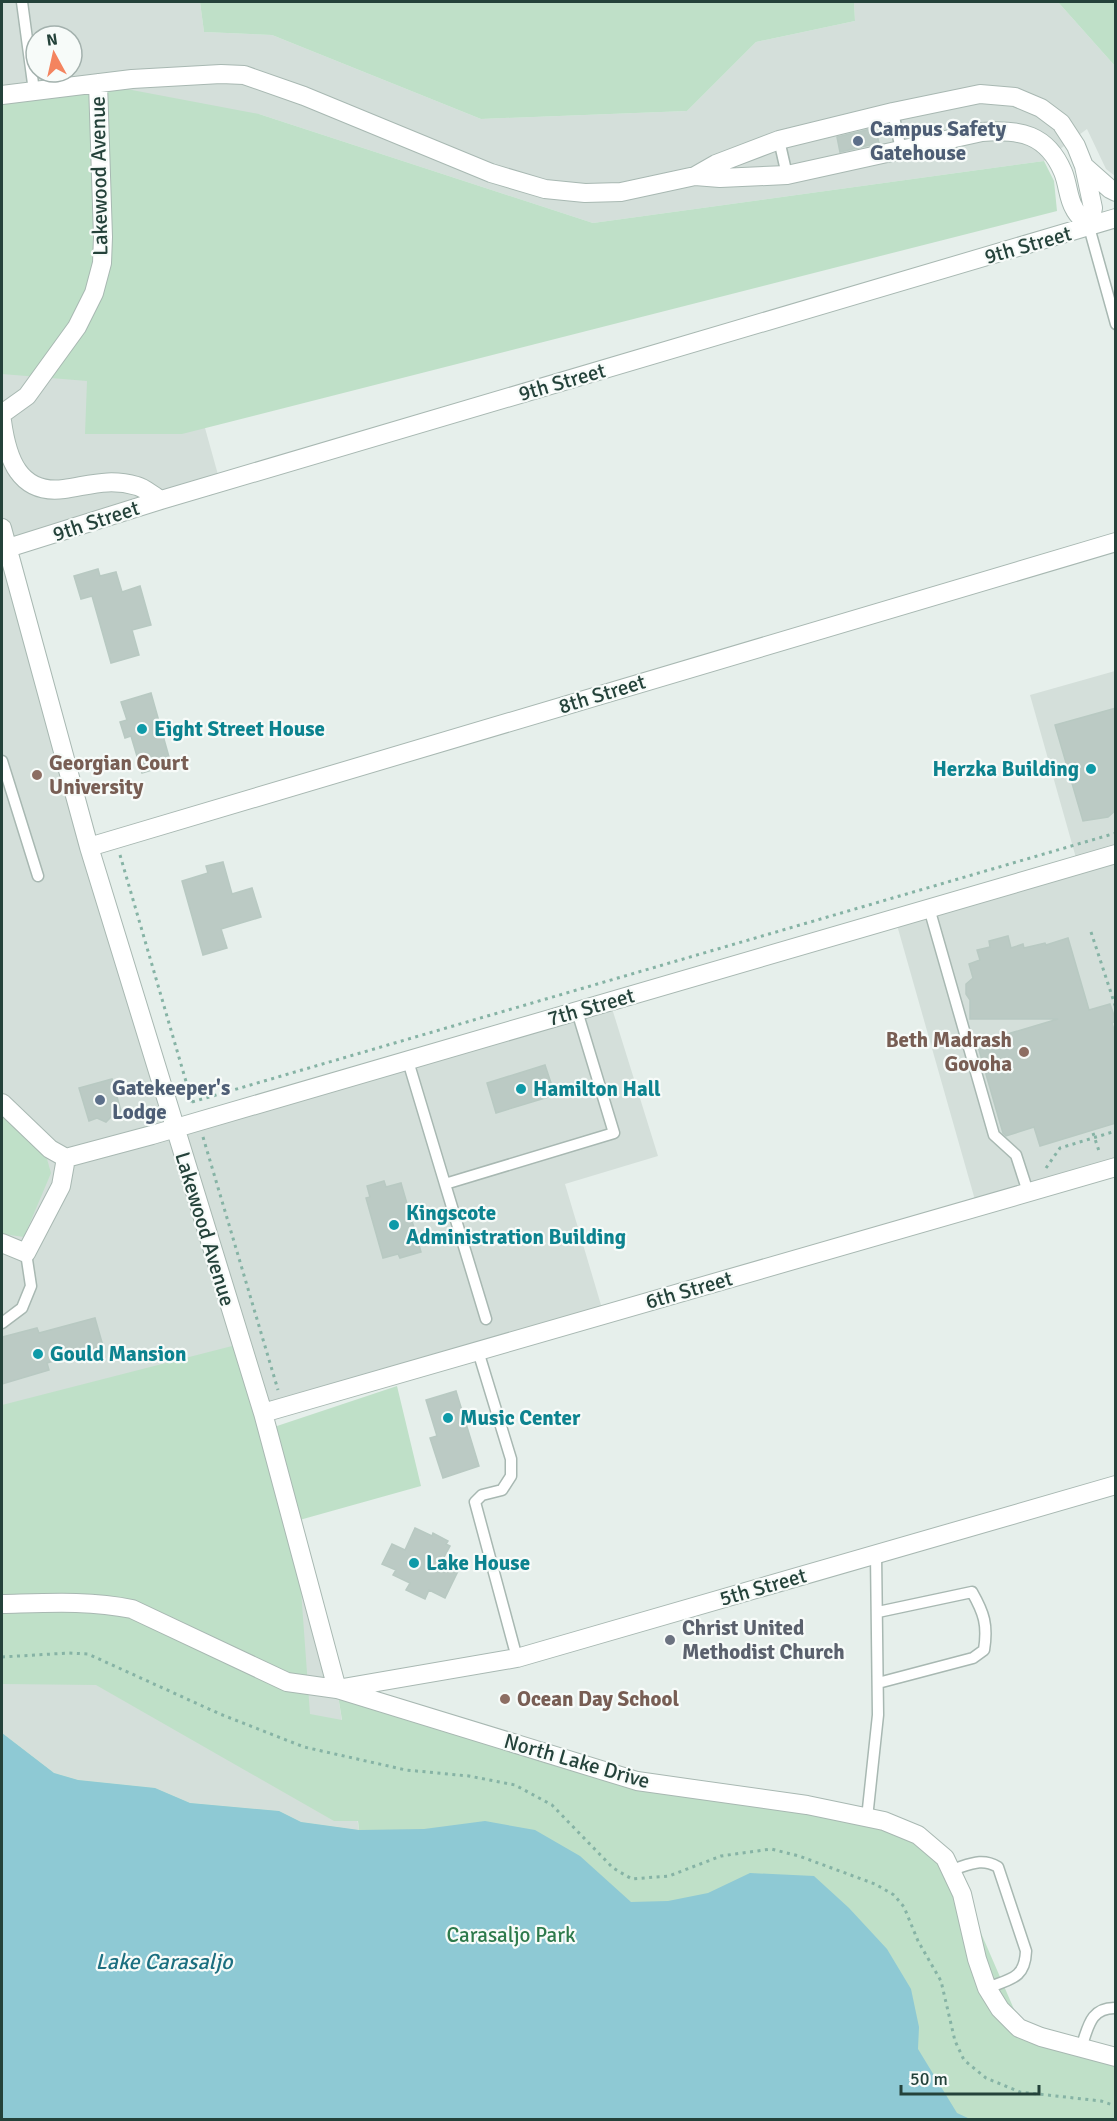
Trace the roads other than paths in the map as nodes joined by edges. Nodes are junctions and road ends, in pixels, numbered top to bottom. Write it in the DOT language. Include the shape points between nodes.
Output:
graph roads {
  1 [pos="22,2"];
  2 [pos="98,83"];
  3 [pos="34,90"];
  4 [pos="2,95"];
  5 [pos="893,112"];
  6 [pos="779,140"];
  7 [pos="901,150"];
  8 [pos="1084,166"];
  9 [pos="787,175"];
  10 [pos="695,176"];
  11 [pos="1116,192"];
  12 [pos="1116,218"];
  13 [pos="1089,227"];
  14 [pos="1116,324"];
  15 [pos="2,414"];
  16 [pos="2,421"];
  17 [pos="160,500"];
  18 [pos="2,528"];
  19 [pos="1116,542"];
  20 [pos="8,548"];
  21 [pos="2,761"];
  22 [pos="89,847"];
  23 [pos="1116,854"];
  24 [pos="38,876"];
  25 [pos="929,908"];
  26 [pos="577,1011"];
  27 [pos="408,1061"];
  28 [pos="2,1103"];
  29 [pos="174,1129"];
  30 [pos="66,1158"];
  31 [pos="1116,1167"];
  32 [pos="445,1184"];
  33 [pos="1028,1192"];
  34 [pos="2,1243"];
  35 [pos="26,1253"];
  36 [pos="486,1319"];
  37 [pos="2,1323"];
  38 [pos="478,1351"];
  39 [pos="263,1413"];
  40 [pos="1116,1485"];
  41 [pos="876,1554"];
  42 [pos="2,1604"];
  43 [pos="878,1612"];
  44 [pos="517,1658"];
  45 [pos="878,1683"];
  46 [pos="337,1689"];
  47 [pos="867,1818"];
  48 [pos="951,1869"];
  49 [pos="987,1988"];
  50 [pos="1116,2008"];
  51 [pos="1082,2048"];
  52 [pos="1116,2057"];
  1 -- 3 [label="lane"];
  2 -- 3 [label="street"];
  2 -- 10 [label="street" via="244,75 491,173 545,189 621,192"];
  2 -- 15 [label="street, Lakewood Avenue" via="103,237 102,263 94,293 77,327 27,396"];
  3 -- 4 [label="street"];
  5 -- 6 [label="street"];
  5 -- 7 [label="lane"];
  5 -- 8 [label="street" via="980,94 1015,97 1041,108 1061,123"];
  6 -- 9 [label="lane"];
  6 -- 10 [label="street"];
  7 -- 9 [label="street"];
  7 -- 13 [label="street" via="982,132 1009,130 1027,135 1054,154 1074,208"];
  8 -- 11 [label="street"];
  8 -- 13 [label="street" via="1093,208"];
  9 -- 10 [label="street"];
  12 -- 13 [label="street, 9th Street"];
  13 -- 14 [label="lane"];
  13 -- 17 [label="street, 9th Street"];
  16 -- 17 [label="street" via="4,440 17,472 26,481 42,488 63,489 109,482 139,486"];
  17 -- 20 [label="street, 9th Street"];
  18 -- 20 [label="street, Lakewood Avenue"];
  19 -- 22 [label="street, 8th Street"];
  20 -- 22 [label="street, Lakewood Avenue"];
  21 -- 24 [label="lane"];
  22 -- 29 [label="street, Lakewood Avenue"];
  23 -- 25 [label="street, 7th Street"];
  25 -- 26 [label="street, 7th Street"];
  25 -- 33 [label="lane" via="994,1135 1016,1155"];
  26 -- 27 [label="street, 7th Street"];
  26 -- 32 [label="lane" via="614,1133"];
  27 -- 29 [label="street, 7th Street"];
  27 -- 32 [label="lane"];
  28 -- 30 [label="street" via="50,1149"];
  29 -- 30 [label="street, 7th Street"];
  29 -- 39 [label="street, Lakewood Avenue"];
  30 -- 35 [label="street" via="61,1186"];
  31 -- 33 [label="street, 6th Street"];
  32 -- 36 [label="lane"];
  33 -- 38 [label="street, 6th Street"];
  34 -- 35 [label="street"];
  35 -- 37 [label="lane" via="31,1286 22,1308"];
  38 -- 39 [label="street, 6th Street"];
  38 -- 44 [label="lane" via="512,1459 511,1476 502,1490 482,1495 475,1502"];
  39 -- 46 [label="street, Lakewood Avenue"];
  40 -- 41 [label="street, 5th Street"];
  41 -- 43 [label="lane"];
  41 -- 44 [label="street, 5th Street"];
  42 -- 46 [label="street, North Lake Drive" via="95,1603 132,1609 287,1682"];
  43 -- 45 [label="lane"];
  43 -- 45 [label="lane" via="972,1592 982,1608 987,1631 984,1650 973,1658"];
  44 -- 46 [label="street, 5th Street"];
  45 -- 47 [label="lane"];
  46 -- 47 [label="street, North Lake Drive" via="637,1781 807,1805"];
  47 -- 48 [label="street, North Lake Drive" via="918,1835 945,1858"];
  48 -- 49 [label="street, North Lake Drive" via="962,1894"];
  48 -- 49 [label="lane" via="983,1861 998,1867 1026,1951 1022,1971"];
  49 -- 51 [label="street, North Lake Drive" via="999,2009 1019,2028"];
  50 -- 51 [label="lane" via="1106,2007 1091,2018"];
  51 -- 52 [label="street, North Lake Drive"];
}
